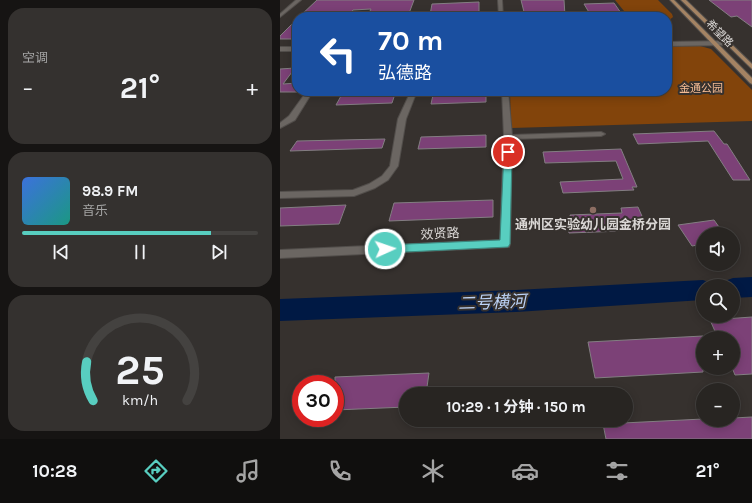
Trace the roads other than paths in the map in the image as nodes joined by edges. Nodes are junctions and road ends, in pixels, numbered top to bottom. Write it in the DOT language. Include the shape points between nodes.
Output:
graph roads {
  1 [pos="300,0"];
  2 [pos="500,0"];
  3 [pos="672,0"];
  4 [pos="683,0"];
  5 [pos="501,12"];
  6 [pos="280,16"];
  7 [pos="672,40"];
  8 [pos="714,41"];
  9 [pos="726,41"];
  10 [pos="672,44"];
  11 [pos="280,49"];
  12 [pos="292,49"];
  13 [pos="292,52"];
  14 [pos="280,53"];
  15 [pos="752,66"];
  16 [pos="752,82"];
  17 [pos="307,96"];
  18 [pos="412,96"];
  19 [pos="505,96"];
  20 [pos="280,126"];
  21 [pos="601,134"];
  22 [pos="508,137"];
  23 [pos="280,195"];
  24 [pos="280,254"];
  1 -- 6 [label="street"];
  2 -- 5 [label="street"];
  3 -- 8 [label="main road, 希望路"];
  4 -- 9 [label="main road, 希望路"];
  7 -- 8 [label="street"];
  8 -- 9 [label="street"];
  8 -- 10 [label="street"];
  8 -- 16 [label="main road, 希望路"];
  9 -- 15 [label="main road, 希望路"];
  11 -- 12 [label="street"];
  13 -- 14 [label="street"];
  17 -- 20 [label="street" via="292,118"];
  18 -- 23 [label="street" via="402,119 394,166 385,178 354,193"];
  19 -- 22 [label="street"];
  21 -- 22 [label="street"];
  22 -- 24 [label="street, 效贤路" via="505,244"];
}
